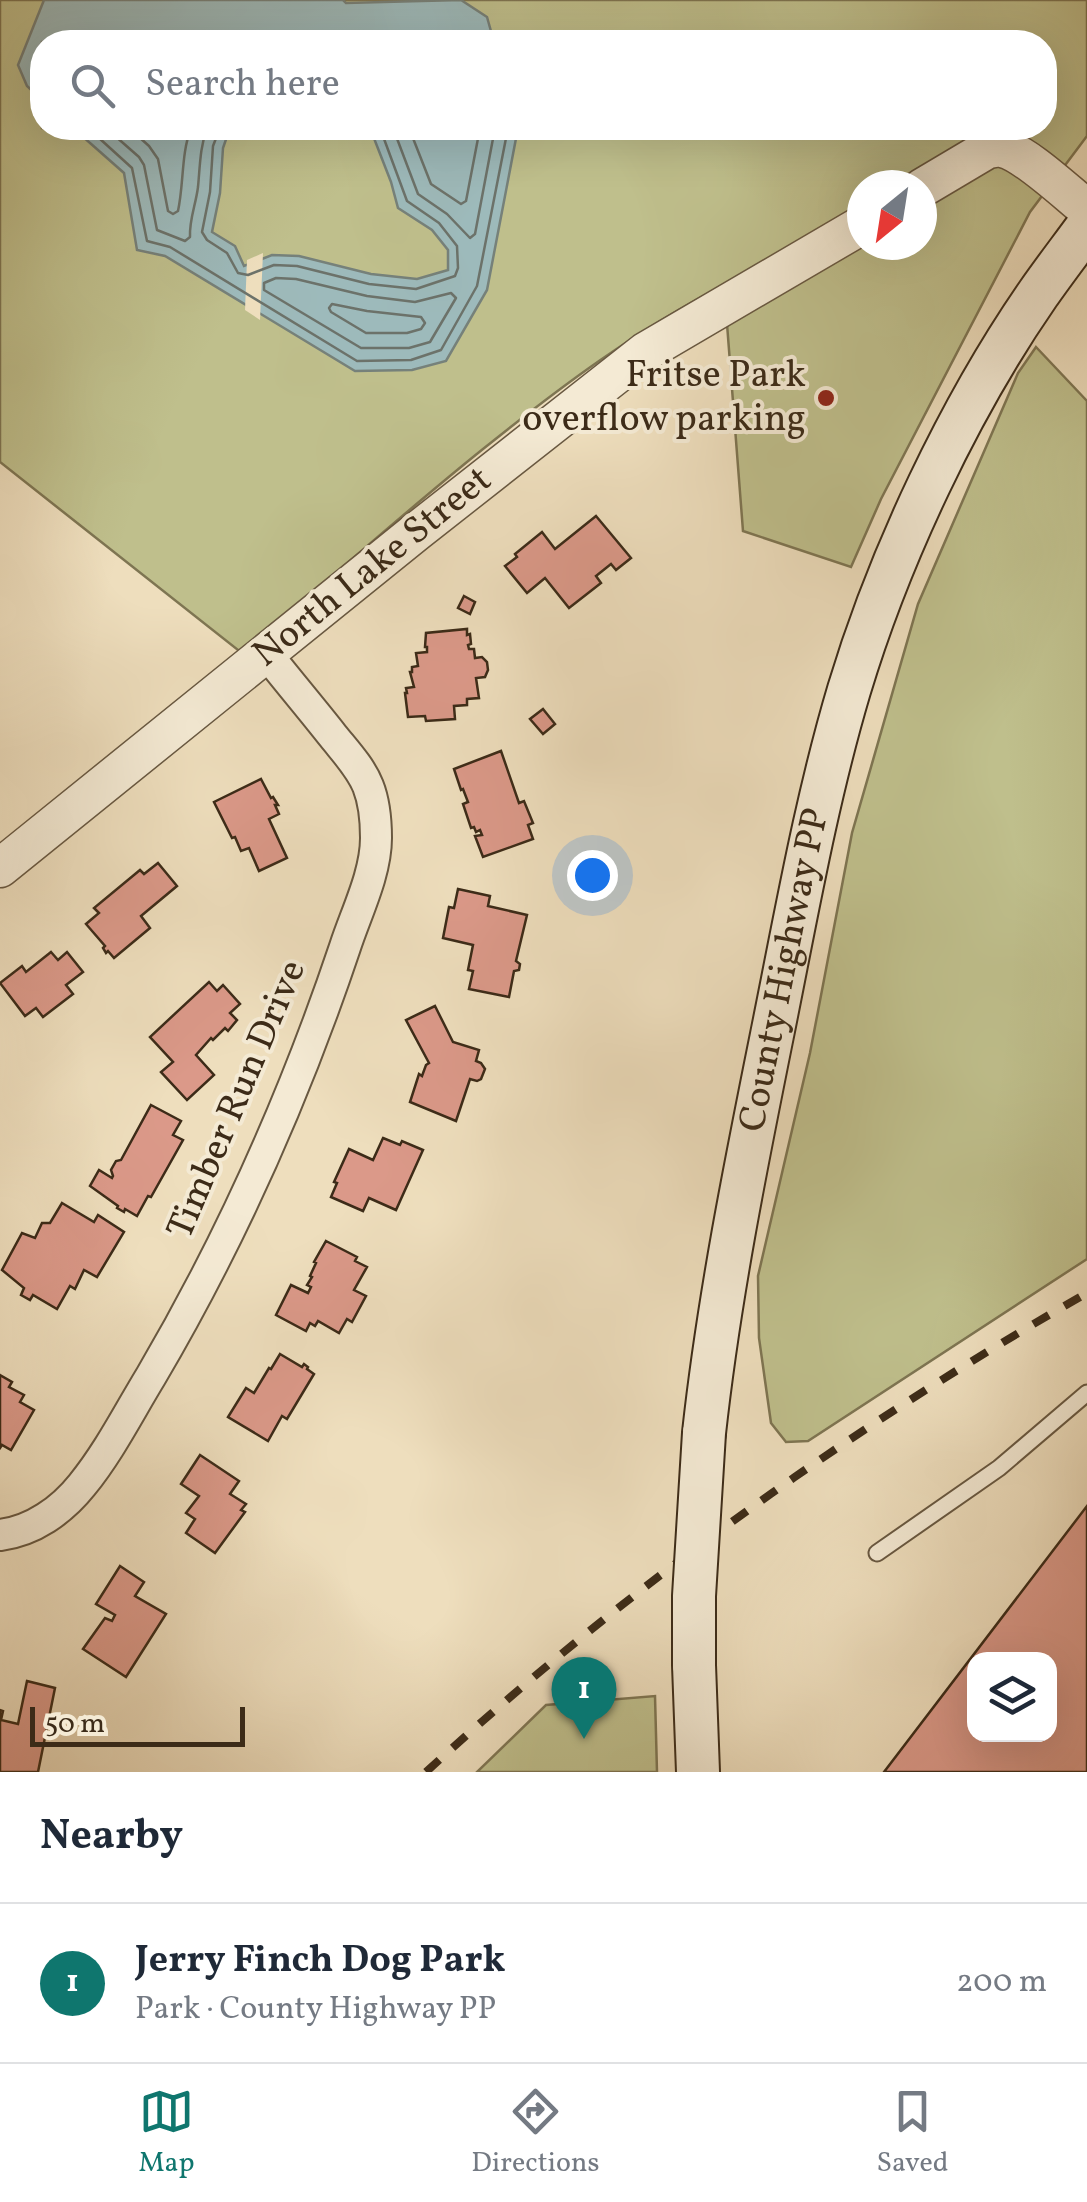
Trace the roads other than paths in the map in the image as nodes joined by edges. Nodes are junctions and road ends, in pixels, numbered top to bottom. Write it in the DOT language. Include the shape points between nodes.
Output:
graph roads {
  1 [pos="937,179"];
  2 [pos="1087,209"];
  3 [pos="1087,227"];
  4 [pos="847,235"];
  5 [pos="266,653"];
  6 [pos="0,868"];
  7 [pos="1087,1393"];
  8 [pos="0,1535"];
  9 [pos="876,1553"];
  10 [pos="698,1772"];
  1 -- 2 [label="street" via="986,150 1004,148"];
  3 -- 10 [label="main road, County Highway PP, bridge" via="1016,328 950,444 892,570 850,686 819,806 714,1345 695,1578"];
  4 -- 5 [label="street, North Lake Street" via="646,352"];
  5 -- 6 [label="street, North Lake Street"];
  5 -- 8 [label="street, Timber Run Drive" via="367,784 376,841 369,876 274,1136 167,1348 82,1486 37,1524"];
  7 -- 9 [label="lane" via="998,1468"];
}
